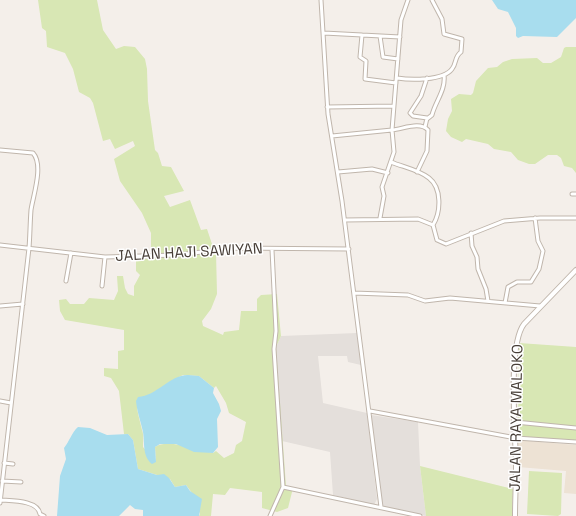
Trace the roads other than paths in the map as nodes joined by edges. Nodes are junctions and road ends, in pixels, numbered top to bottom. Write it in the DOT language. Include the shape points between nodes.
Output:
graph roads {
  1 [pos="321,0"];
  2 [pos="408,0"];
  3 [pos="432,0"];
  4 [pos="324,33"];
  5 [pos="362,35"];
  6 [pos="380,36"];
  7 [pos="400,37"];
  8 [pos="398,59"];
  9 [pos="444,75"];
  10 [pos="397,78"];
  11 [pos="427,78"];
  12 [pos="396,83"];
  13 [pos="394,106"];
  14 [pos="327,107"];
  15 [pos="428,119"];
  16 [pos="425,127"];
  17 [pos="392,130"];
  18 [pos="332,136"];
  19 [pos="0,150"];
  20 [pos="391,162"];
  21 [pos="338,172"];
  22 [pos="417,172"];
  23 [pos="388,173"];
  24 [pos="572,194"];
  25 [pos="576,194"];
  26 [pos="380,218"];
  27 [pos="535,218"];
  28 [pos="576,218"];
  29 [pos="345,220"];
  30 [pos="433,225"];
  31 [pos="471,233"];
  32 [pos="0,245"];
  33 [pos="29,248"];
  34 [pos="349,249"];
  35 [pos="272,250"];
  36 [pos="71,253"];
  37 [pos="105,257"];
  38 [pos="576,270"];
  39 [pos="66,281"];
  40 [pos="102,286"];
  41 [pos="354,293"];
  42 [pos="488,301"];
  43 [pos="505,303"];
  44 [pos="23,304"];
  45 [pos="0,306"];
  46 [pos="540,306"];
  47 [pos="0,401"];
  48 [pos="11,403"];
  49 [pos="370,411"];
  50 [pos="515,422"];
  51 [pos="576,428"];
  52 [pos="516,438"];
  53 [pos="576,442"];
  54 [pos="4,463"];
  55 [pos="13,464"];
  56 [pos="2,481"];
  57 [pos="21,482"];
  58 [pos="283,487"];
  59 [pos="0,501"];
  60 [pos="381,507"];
  61 [pos="44,516"];
  62 [pos="270,516"];
  63 [pos="420,516"];
  64 [pos="515,516"];
  1 -- 4 [label="street"];
  2 -- 7 [label="street" via="402,11"];
  3 -- 9 [label="street" via="442,19 444,34 460,37 462,40 461,52 456,57 452,69"];
  4 -- 5 [label="street"];
  4 -- 14 [label="street"];
  5 -- 6 [label="street"];
  5 -- 12 [label="street" via="360,57 366,61 365,78"];
  6 -- 7 [label="street"];
  6 -- 8 [label="street" via="382,57"];
  7 -- 8 [label="street"];
  8 -- 10 [label="street"];
  9 -- 11 [label="street"];
  9 -- 15 [label="street" via="441,95 433,107 432,116"];
  10 -- 11 [label="street" via="413,81"];
  10 -- 12 [label="street"];
  11 -- 15 [label="street" via="421,96 410,113"];
  12 -- 13 [label="street"];
  13 -- 14 [label="street"];
  13 -- 17 [label="street"];
  14 -- 18 [label="street"];
  15 -- 16 [label="street"];
  16 -- 17 [label="street" via="411,126"];
  16 -- 22 [label="street" via="429,131 427,151"];
  17 -- 18 [label="street"];
  17 -- 20 [label="street" via="394,149"];
  18 -- 21 [label="street"];
  19 -- 33 [label="street" via="30,152 35,154 37,160"];
  20 -- 22 [label="street"];
  20 -- 23 [label="street"];
  21 -- 23 [label="street" via="375,170"];
  21 -- 29 [label="street"];
  22 -- 30 [label="street" via="432,181 438,196 438,215"];
  23 -- 26 [label="street" via="382,187 384,197"];
  24 -- 25 [label="street"];
  26 -- 29 [label="street"];
  26 -- 30 [label="street" via="421,219"];
  27 -- 28 [label="street"];
  27 -- 31 [label="street" via="500,222"];
  27 -- 43 [label="street" via="538,241 543,251 539,269 531,282 517,282 508,288"];
  29 -- 34 [label="street"];
  30 -- 31 [label="street" via="437,240 442,244 453,243"];
  31 -- 42 [label="street" via="478,271"];
  32 -- 33 [label="street, JALAN HAJI SAWIYAN"];
  33 -- 36 [label="street, JALAN HAJI SAWIYAN"];
  33 -- 44 [label="street"];
  34 -- 35 [label="street, JALAN HAJI SAWIYAN"];
  34 -- 41 [label="street"];
  35 -- 37 [label="street, JALAN HAJI SAWIYAN" via="235,248 177,255"];
  35 -- 58 [label="street" via="276,324 274,356"];
  36 -- 37 [label="street, JALAN HAJI SAWIYAN"];
  36 -- 39 [label="street"];
  37 -- 40 [label="street"];
  38 -- 46 [label="street, JALAN RAYA MALOKO"];
  41 -- 42 [label="street" via="408,294 425,301 450,298"];
  41 -- 49 [label="street"];
  42 -- 43 [label="street"];
  43 -- 46 [label="street"];
  44 -- 45 [label="street"];
  44 -- 48 [label="street"];
  46 -- 50 [label="street, JALAN RAYA MALOKO" via="519,332 515,366"];
  47 -- 48 [label="street"];
  48 -- 54 [label="street"];
  49 -- 52 [label="street"];
  49 -- 60 [label="street"];
  50 -- 51 [label="street"];
  50 -- 52 [label="street, JALAN RAYA MALOKO"];
  52 -- 53 [label="street"];
  52 -- 64 [label="street, JALAN RAYA MALOKO"];
  54 -- 55 [label="street"];
  54 -- 56 [label="street"];
  56 -- 57 [label="street"];
  56 -- 59 [label="street"];
  58 -- 60 [label="street"];
  58 -- 62 [label="street"];
  59 -- 61 [label="street" via="32,505"];
  60 -- 63 [label="street"];
}
